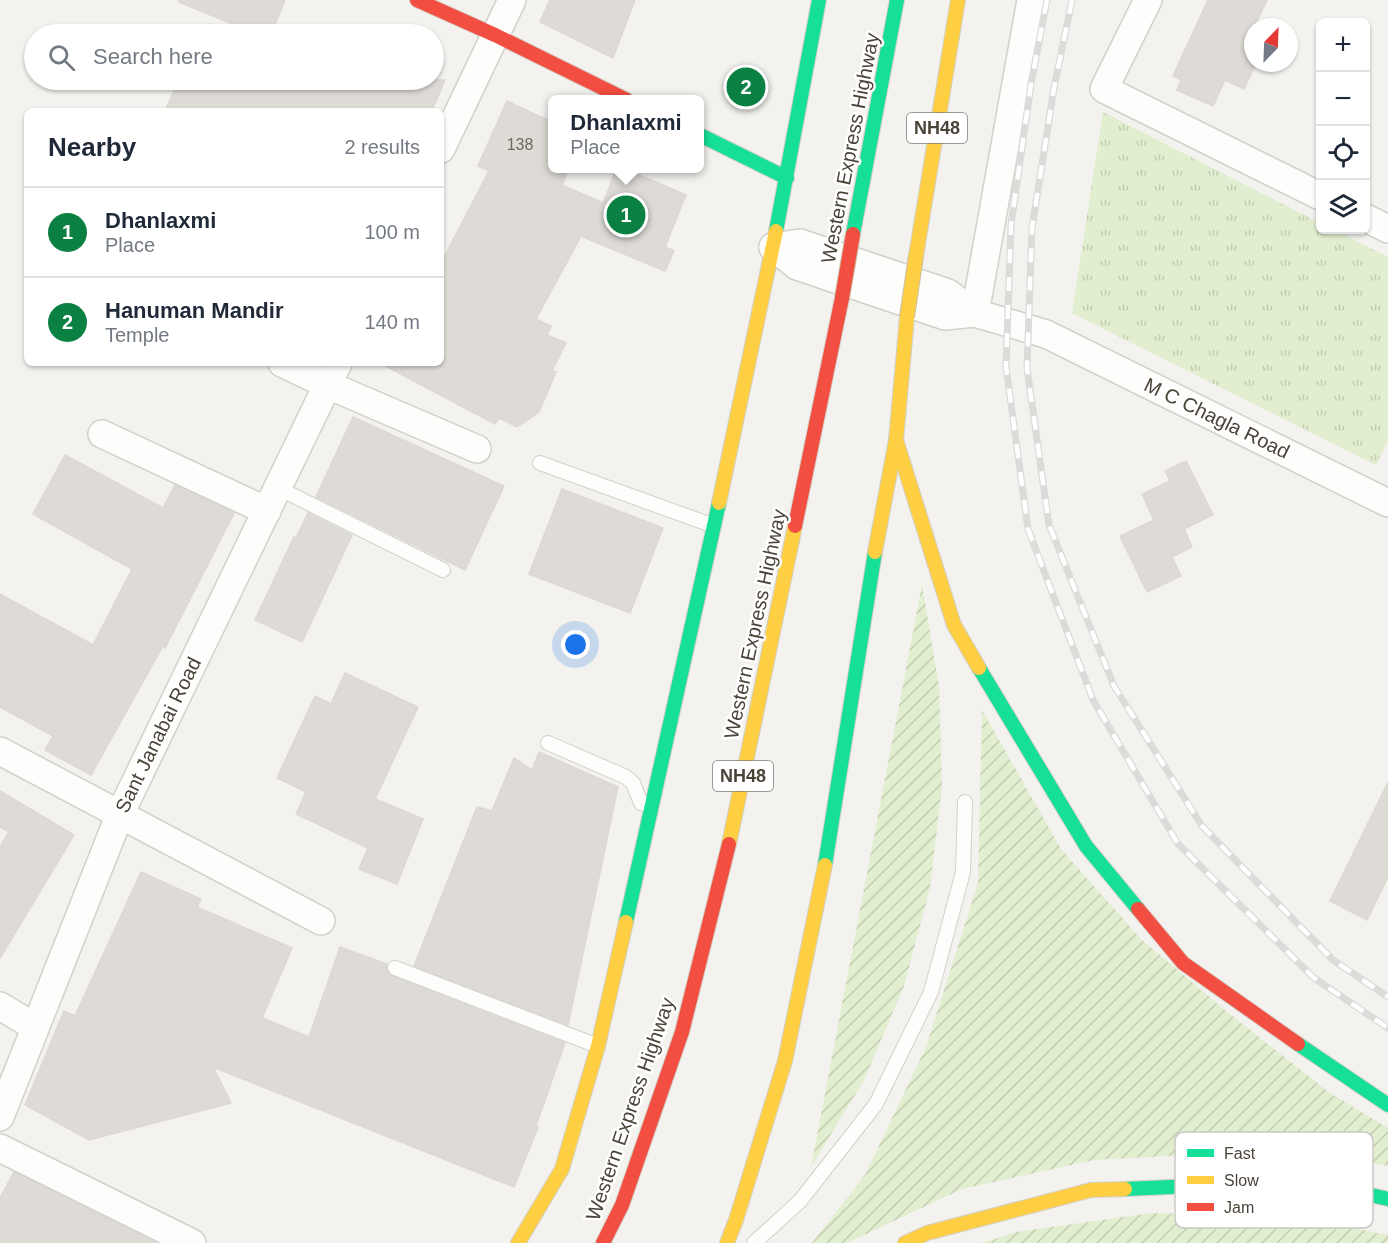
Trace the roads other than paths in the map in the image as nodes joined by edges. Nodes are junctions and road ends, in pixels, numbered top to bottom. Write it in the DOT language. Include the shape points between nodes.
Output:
graph roads {
  1 [pos="417,0"];
  2 [pos="512,0"];
  3 [pos="819,0"];
  4 [pos="897,0"];
  5 [pos="958,0"];
  6 [pos="1031,0"];
  7 [pos="1148,0"];
  8 [pos="495,35"];
  9 [pos="619,95"];
  10 [pos="704,137"];
  11 [pos="444,143"];
  12 [pos="787,178"];
  13 [pos="1316,194"];
  14 [pos="1370,220"];
  15 [pos="1388,229"];
  16 [pos="773,247"];
  17 [pos="975,313"];
  18 [pos="296,366"];
  19 [pos="333,374"];
  20 [pos="102,434"];
  21 [pos="896,440"];
  22 [pos="477,449"];
  23 [pos="540,463"];
  24 [pos="272,500"];
  25 [pos="1387,500"];
  26 [pos="714,526"];
  27 [pos="443,570"];
  28 [pos="548,742"];
  29 [pos="0,751"];
  30 [pos="965,802"];
  31 [pos="652,806"];
  32 [pos="120,814"];
  33 [pos="321,921"];
  34 [pos="395,968"];
  35 [pos="0,1006"];
  36 [pos="35,1027"];
  37 [pos="598,1046"];
  38 [pos="1388,1105"];
  39 [pos="0,1117"];
  40 [pos="0,1148"];
  41 [pos="1175,1187"];
  42 [pos="1373,1196"];
  43 [pos="1388,1199"];
  44 [pos="192,1243"];
  45 [pos="518,1243"];
  46 [pos="603,1243"];
  47 [pos="727,1243"];
  48 [pos="754,1243"];
  49 [pos="905,1243"];
  1 -- 8 [label="main road"];
  2 -- 8 [label="street"];
  3 -- 12 [label="main road"];
  4 -- 46 [label="main road, Western Express Highway / NH48, bridge" via="842,298 735,818 682,1032 622,1205"];
  5 -- 21 [label="main road, NH48, bridge" via="907,317"];
  6 -- 17 [label="street"];
  7 -- 13 [label="street" via="1104,89"];
  8 -- 9 [label="main road"];
  8 -- 11 [label="street"];
  10 -- 12 [label="main road"];
  12 -- 16 [label="main road"];
  14 -- 15 [label="street"];
  16 -- 17 [label="street" via="800,243 948,293"];
  16 -- 26 [label="main road"];
  17 -- 25 [label="street, M C Chagla Road" via="1046,334"];
  18 -- 19 [label="street"];
  19 -- 22 [label="street"];
  19 -- 24 [label="street, Sant Janabai Road"];
  20 -- 24 [label="street"];
  21 -- 38 [label="main road" via="954,625 1086,846 1183,963"];
  21 -- 47 [label="main road, NH48" via="866,597 830,840 784,1060"];
  23 -- 26 [label="lane"];
  24 -- 27 [label="lane"];
  24 -- 32 [label="street, Sant Janabai Road"];
  26 -- 31 [label="main road"];
  28 -- 31 [label="lane" via="626,777 633,783 641,803"];
  29 -- 32 [label="street"];
  30 -- 48 [label="lane" via="963,872 931,992 876,1104 800,1201"];
  31 -- 37 [label="main road"];
  32 -- 33 [label="street"];
  32 -- 36 [label="street, Sant Janabai Road"];
  34 -- 37 [label="lane"];
  35 -- 36 [label="street"];
  36 -- 39 [label="street, Sant Janabai Road"];
  37 -- 45 [label="main road" via="562,1169"];
  40 -- 44 [label="street"];
  41 -- 49 [label="main road" via="1091,1190 927,1233"];
  42 -- 43 [label="main road"];
}
